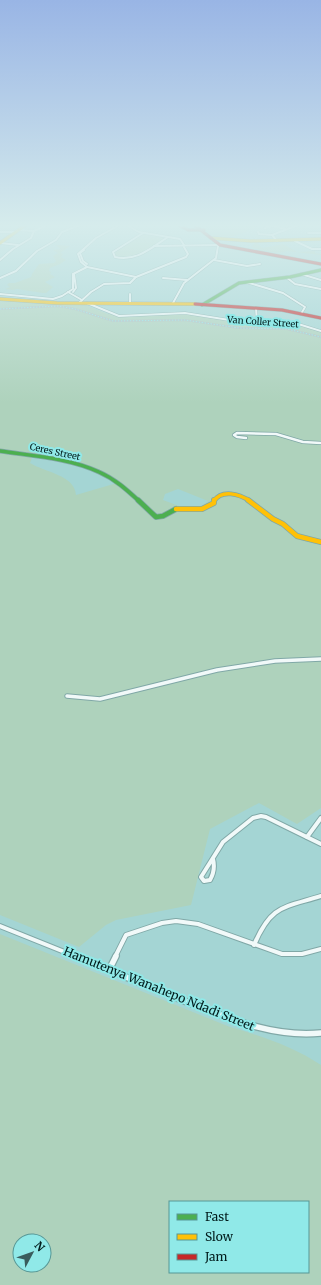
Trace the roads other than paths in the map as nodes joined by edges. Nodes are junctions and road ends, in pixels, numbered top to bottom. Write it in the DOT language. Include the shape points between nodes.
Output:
graph roads {
  1 [pos="75,284"];
  2 [pos="127,284"];
  3 [pos="183,284"];
  4 [pos="236,284"];
  5 [pos="252,284"];
  6 [pos="295,284"];
  7 [pos="321,289"];
  8 [pos="0,294"];
  9 [pos="68,294"];
  10 [pos="130,294"];
  11 [pos="0,298"];
  12 [pos="80,301"];
  13 [pos="87,303"];
  14 [pos="130,303"];
  15 [pos="173,303"];
  16 [pos="202,305"];
  17 [pos="256,308"];
  18 [pos="301,314"];
  19 [pos="321,318"];
  20 [pos="257,323"];
  21 [pos="321,331"];
  22 [pos="246,438"];
  23 [pos="321,443"];
  24 [pos="0,451"];
  25 [pos="321,542"];
  26 [pos="321,659"];
  27 [pos="67,696"];
  28 [pos="321,818"];
  29 [pos="307,837"];
  30 [pos="321,844"];
  31 [pos="213,859"];
  32 [pos="321,896"];
  33 [pos="0,926"];
  34 [pos="254,945"];
  35 [pos="321,949"];
  36 [pos="109,970"];
  37 [pos="321,1034"];
  1 -- 9 [label="street" via="76,288"];
  2 -- 12 [label="street" via="103,284"];
  3 -- 15 [label="street"];
  4 -- 16 [label="main road"];
  5 -- 18 [label="street" via="288,295 305,307"];
  6 -- 7 [label="street"];
  8 -- 9 [label="street" via="50,299"];
  9 -- 12 [label="street"];
  10 -- 14 [label="street"];
  11 -- 12 [label="main road" via="57,303"];
  12 -- 13 [label="main road"];
  13 -- 14 [label="main road"];
  13 -- 20 [label="street, Van Coller Street" via="119,316 185,313 235,322"];
  14 -- 15 [label="main road"];
  15 -- 16 [label="main road"];
  16 -- 17 [label="main road"];
  17 -- 18 [label="main road"];
  17 -- 20 [label="street"];
  18 -- 19 [label="main road"];
  20 -- 21 [label="street, Van Coller Street" via="295,323"];
  22 -- 23 [label="street" via="234,435 267,433 303,442"];
  24 -- 25 [label="main road, Ceres Street" via="80,465 131,492 159,518 175,508 205,509 214,503 218,496 233,494 252,502 302,538"];
  26 -- 27 [label="street" via="275,661 217,670 117,696"];
  28 -- 29 [label="street"];
  29 -- 30 [label="street"];
  29 -- 31 [label="street" via="261,816 253,818 223,842"];
  32 -- 34 [label="street" via="271,914"];
  33 -- 36 [label="street, Hamutenya Wanahepo Ndadi Street"];
  34 -- 35 [label="street" via="291,956"];
  34 -- 36 [label="street" via="187,922 162,923 126,935"];
  36 -- 37 [label="street, Hamutenya Wanahepo Ndadi Street" via="265,1031 292,1035"];
}
